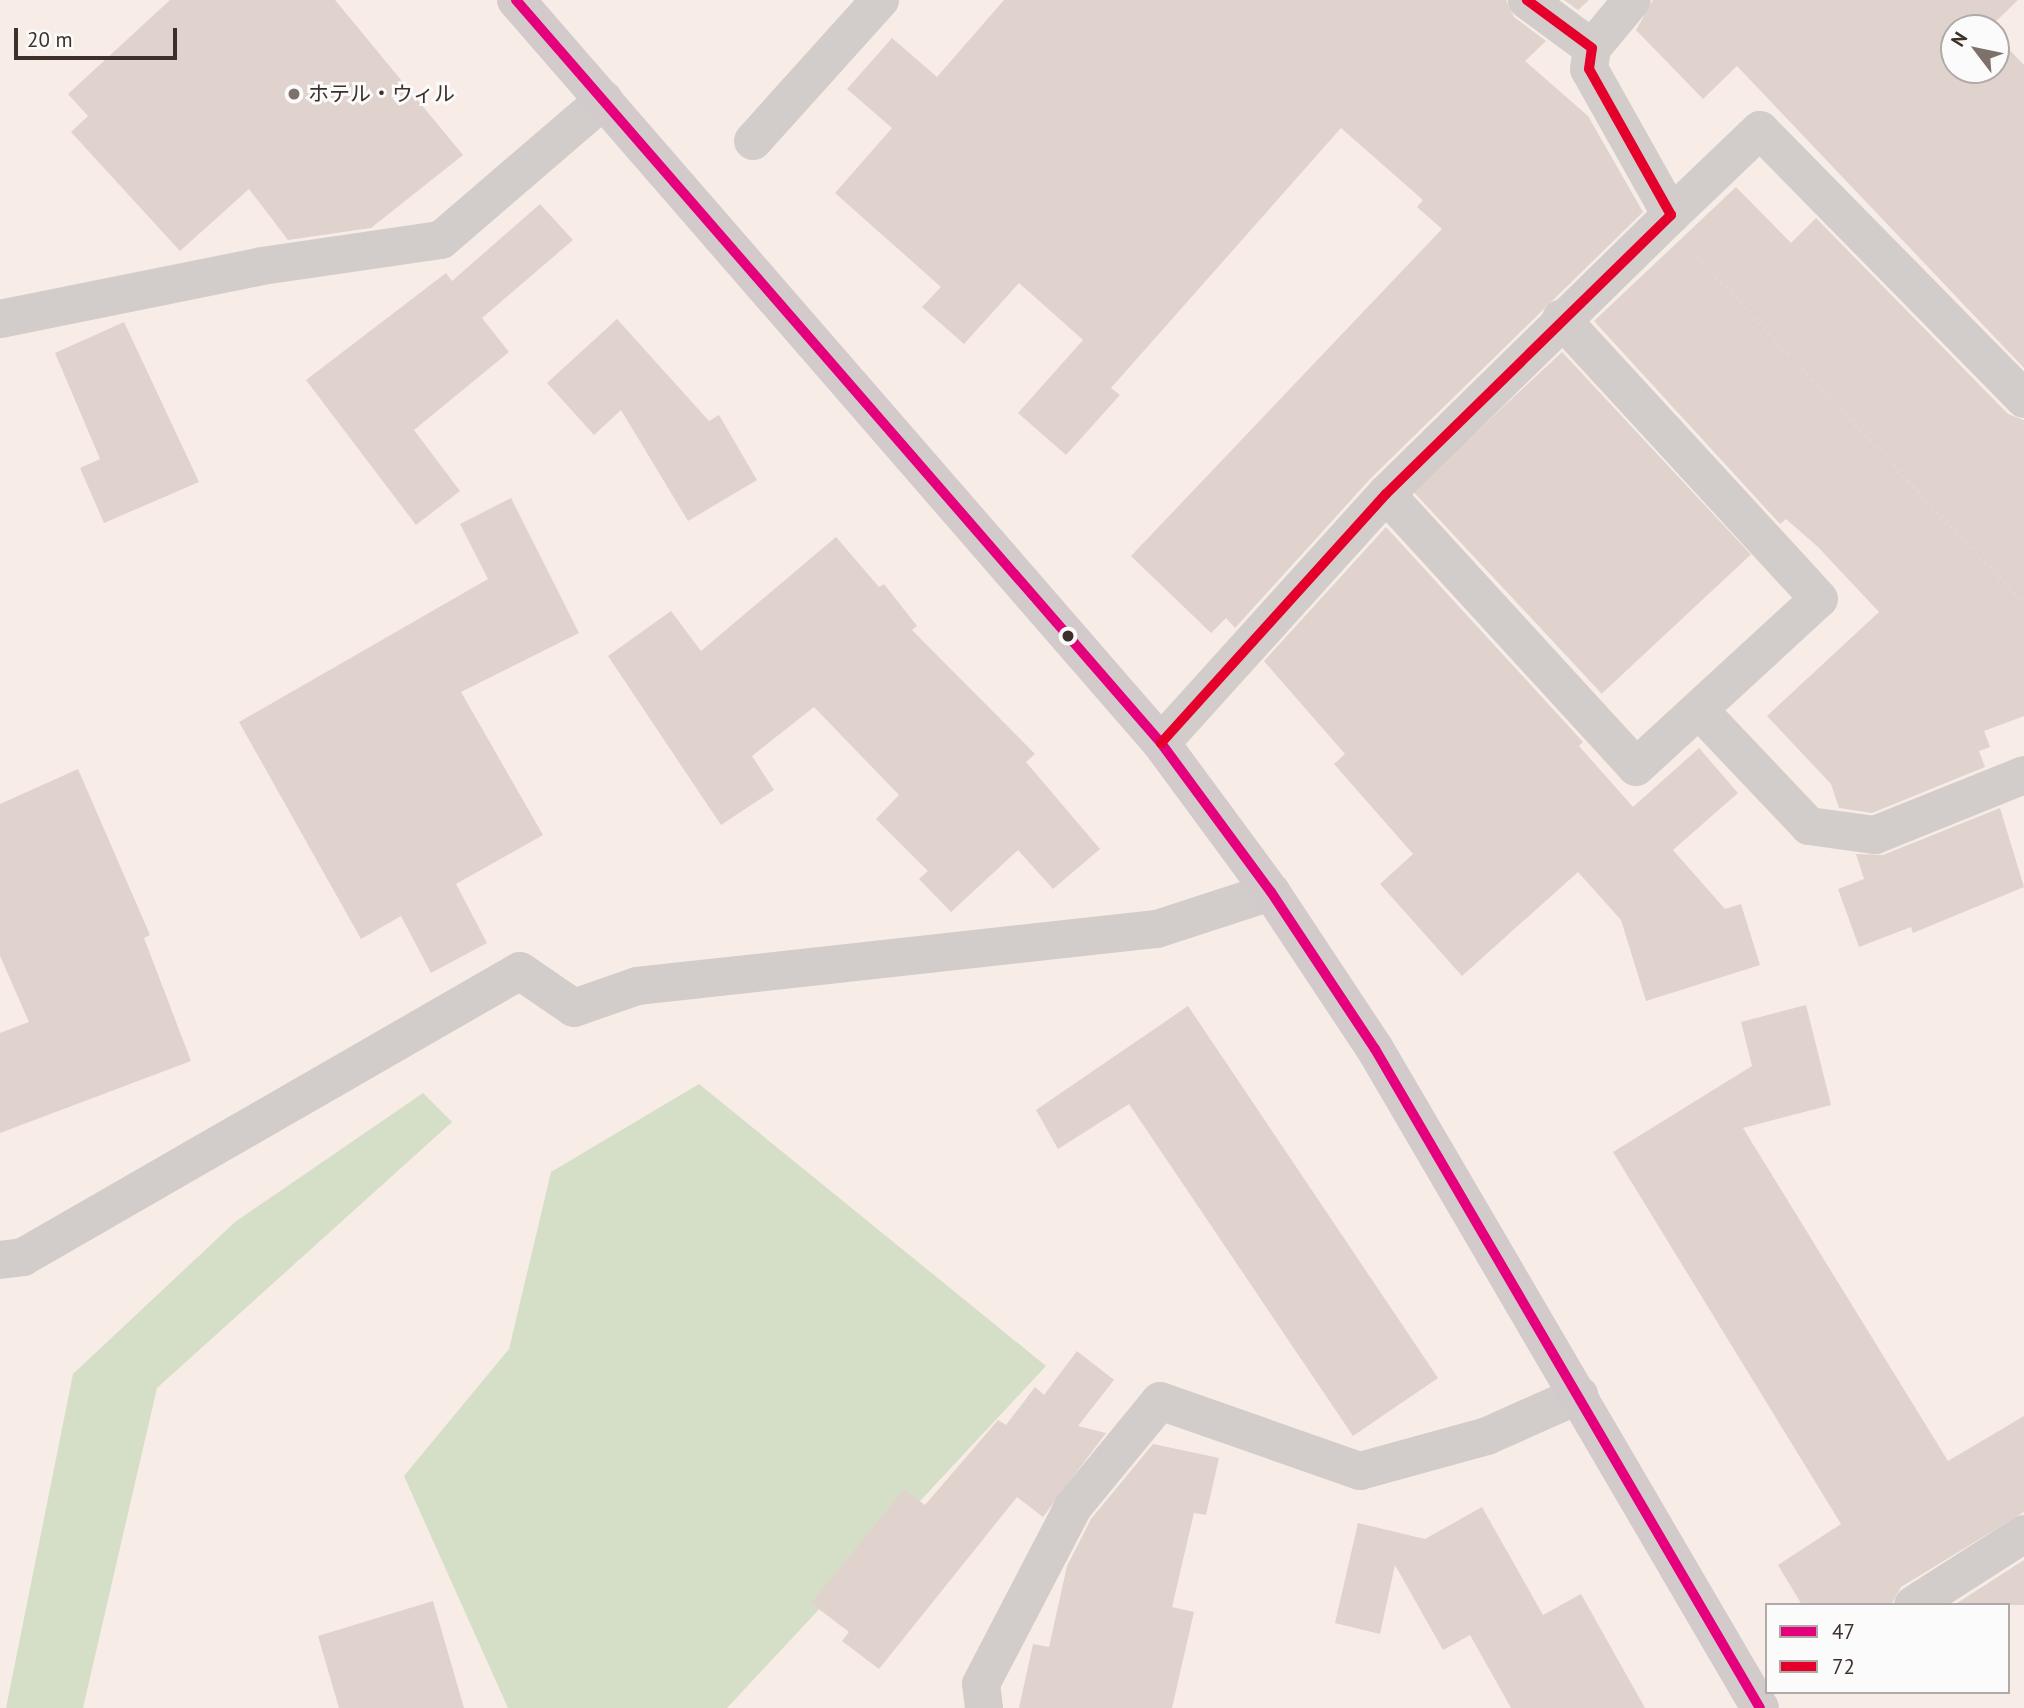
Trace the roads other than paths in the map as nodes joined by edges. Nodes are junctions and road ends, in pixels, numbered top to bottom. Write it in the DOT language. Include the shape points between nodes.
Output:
graph roads {
  1 [pos="516,0"];
  2 [pos="880,0"];
  3 [pos="1527,0"];
  4 [pos="1632,0"];
  5 [pos="1591,48"];
  6 [pos="604,100"];
  7 [pos="753,141"];
  8 [pos="1671,215"];
  9 [pos="1561,318"];
  10 [pos="0,319"];
  11 [pos="2024,399"];
  12 [pos="1386,494"];
  13 [pos="1699,710"];
  14 [pos="1161,743"];
  15 [pos="2024,775"];
  16 [pos="1271,892"];
  17 [pos="0,1261"];
  18 [pos="1579,1395"];
  19 [pos="2024,1534"];
  20 [pos="1916,1603"];
  21 [pos="1764,1701"];
  22 [pos="984,1708"];
  1 -- 6 [label="main road"];
  2 -- 7 [label="street"];
  3 -- 5 [label="street"];
  4 -- 5 [label="street"];
  5 -- 8 [label="street" via="1589,69"];
  6 -- 10 [label="street" via="441,240 262,266"];
  6 -- 14 [label="main road"];
  8 -- 9 [label="street"];
  8 -- 11 [label="street" via="1760,130"];
  9 -- 12 [label="street"];
  9 -- 13 [label="street" via="1819,599"];
  12 -- 13 [label="street" via="1636,767"];
  12 -- 14 [label="street"];
  13 -- 15 [label="street" via="1809,826 1875,835"];
  14 -- 16 [label="main road"];
  16 -- 17 [label="street" via="1157,929 637,986 574,1008 520,971 23,1257"];
  16 -- 18 [label="main road" via="1375,1049"];
  18 -- 21 [label="main road"];
  18 -- 22 [label="street" via="1487,1436 1360,1471 1160,1401 1073,1507 981,1684"];
  19 -- 20 [label="street"];
}
